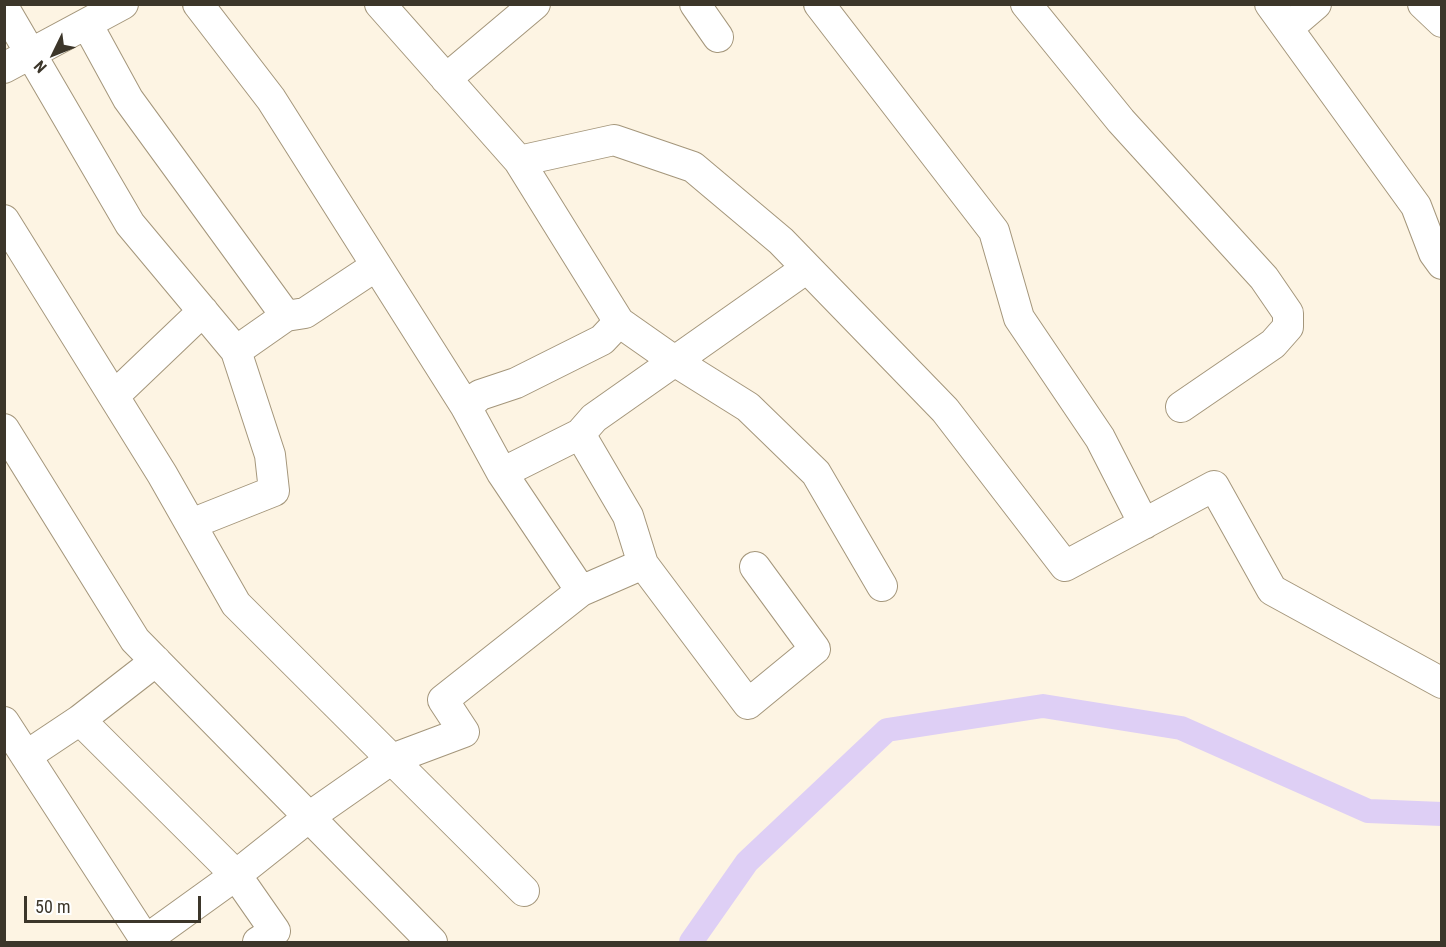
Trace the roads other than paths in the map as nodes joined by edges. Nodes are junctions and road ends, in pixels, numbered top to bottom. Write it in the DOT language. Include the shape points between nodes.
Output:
graph roads {
  1 [pos="123,4"];
  2 [pos="198,4"];
  3 [pos="380,4"];
  4 [pos="535,4"];
  5 [pos="695,4"];
  6 [pos="819,4"];
  7 [pos="1026,4"];
  8 [pos="1270,4"];
  9 [pos="1316,4"];
  10 [pos="1424,4"];
  11 [pos="4,8"];
  12 [pos="1442,22"];
  13 [pos="87,24"];
  14 [pos="1288,28"];
  15 [pos="718,37"];
  16 [pos="32,53"];
  17 [pos="4,68"];
  18 [pos="446,79"];
  19 [pos="519,161"];
  20 [pos="4,220"];
  21 [pos="1442,264"];
  22 [pos="376,266"];
  23 [pos="807,268"];
  24 [pos="203,311"];
  25 [pos="286,316"];
  26 [pos="619,321"];
  27 [pos="236,351"];
  28 [pos="676,362"];
  29 [pos="114,396"];
  30 [pos="466,407"];
  31 [pos="1181,407"];
  32 [pos="4,429"];
  33 [pos="580,434"];
  34 [pos="502,473"];
  35 [pos="191,524"];
  36 [pos="1144,524"];
  37 [pos="643,564"];
  38 [pos="755,567"];
  39 [pos="882,586"];
  40 [pos="581,591"];
  41 [pos="156,661"];
  42 [pos="1442,683"];
  43 [pos="80,720"];
  44 [pos="4,722"];
  45 [pos="26,756"];
  46 [pos="392,759"];
  47 [pos="309,817"];
  48 [pos="236,875"];
  49 [pos="524,891"];
  50 [pos="144,942"];
  51 [pos="258,942"];
  52 [pos="432,942"];
  1 -- 13 [label="street"];
  2 -- 22 [label="street" via="271,99"];
  3 -- 18 [label="street"];
  4 -- 18 [label="street"];
  5 -- 15 [label="street"];
  6 -- 36 [label="street" via="994,231 1019,318 1100,438"];
  7 -- 31 [label="street" via="1121,121 1264,278 1288,313 1288,327 1273,344"];
  8 -- 14 [label="street"];
  9 -- 14 [label="street"];
  10 -- 12 [label="street"];
  11 -- 16 [label="street"];
  13 -- 16 [label="street"];
  13 -- 25 [label="street" via="128,99"];
  14 -- 21 [label="street" via="1416,206"];
  16 -- 17 [label="street"];
  16 -- 24 [label="street" via="130,224"];
  18 -- 19 [label="street"];
  19 -- 23 [label="street" via="614,140 693,167 781,240"];
  19 -- 26 [label="street"];
  20 -- 29 [label="street"];
  22 -- 25 [label="street" via="305,312"];
  22 -- 30 [label="street"];
  23 -- 28 [label="street"];
  23 -- 36 [label="street" via="945,410 1065,566"];
  24 -- 27 [label="street"];
  24 -- 29 [label="street"];
  25 -- 27 [label="street"];
  26 -- 28 [label="street"];
  26 -- 30 [label="street" via="602,340 516,383 480,395"];
  27 -- 35 [label="street" via="270,455 274,491"];
  28 -- 33 [label="street" via="594,418"];
  28 -- 39 [label="street" via="748,407 816,473"];
  29 -- 35 [label="street"];
  30 -- 34 [label="street"];
  32 -- 41 [label="street" via="135,640"];
  33 -- 34 [label="street"];
  33 -- 37 [label="street" via="628,516"];
  34 -- 40 [label="street"];
  35 -- 46 [label="street" via="236,604"];
  36 -- 42 [label="street" via="1214,486 1272,590"];
  37 -- 38 [label="street" via="748,704 815,649"];
  37 -- 40 [label="street"];
  40 -- 46 [label="street" via="443,700 464,732"];
  41 -- 43 [label="street"];
  41 -- 47 [label="street"];
  43 -- 45 [label="street"];
  43 -- 48 [label="street"];
  44 -- 45 [label="street"];
  45 -- 50 [label="street"];
  46 -- 47 [label="street"];
  46 -- 49 [label="street"];
  47 -- 48 [label="street"];
  47 -- 52 [label="street"];
  48 -- 50 [label="street"];
  48 -- 51 [label="street" via="275,931"];
}
